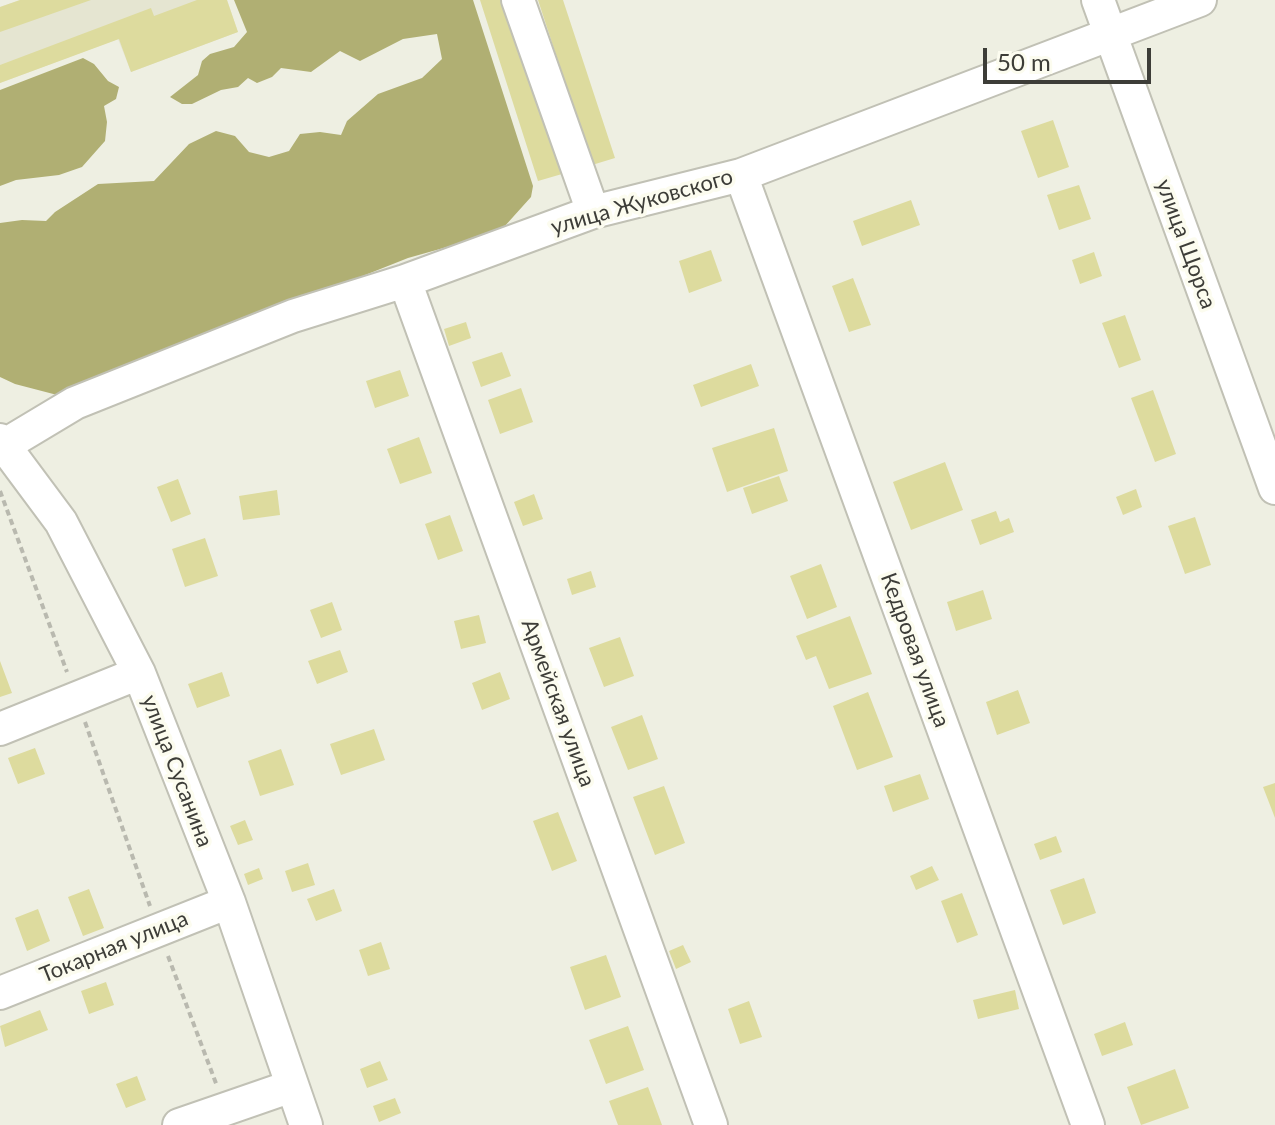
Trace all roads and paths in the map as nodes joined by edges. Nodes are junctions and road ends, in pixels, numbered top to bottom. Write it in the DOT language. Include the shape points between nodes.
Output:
graph roads {
  1 [pos="518,0"];
  2 [pos="1098,0"];
  3 [pos="1200,0"];
  4 [pos="1110,32"];
  5 [pos="741,175"];
  6 [pos="593,212"];
  7 [pos="405,281"];
  8 [pos="2,445"];
  9 [pos="1275,488"];
  10 [pos="0,491"];
  11 [pos="139,673"];
  12 [pos="77,698"];
  13 [pos="0,729"];
  14 [pos="229,902"];
  15 [pos="0,993"];
  16 [pos="292,1086"];
  17 [pos="179,1125"];
  18 [pos="306,1125"];
  19 [pos="711,1125"];
  20 [pos="1088,1125"];
  1 -- 6 [label="street"];
  2 -- 4 [label="street, улица Щорса"];
  3 -- 4 [label="street, улица Жуковского"];
  4 -- 5 [label="street, улица Жуковского"];
  4 -- 9 [label="street, улица Щорса"];
  5 -- 6 [label="street, улица Жуковского"];
  5 -- 20 [label="street, Кедровая улица"];
  6 -- 7 [label="street, улица Жуковского"];
  7 -- 8 [label="street, улица Жуковского" via="293,316 75,403"];
  7 -- 19 [label="street, Армейская улица"];
  8 -- 11 [label="street, улица Сусанина" via="61,522"];
  10 -- 12 [label="path"];
  11 -- 12 [label="street"];
  11 -- 14 [label="street, улица Сусанина"];
  12 -- 13 [label="street"];
  14 -- 15 [label="street, Токарная улица"];
  14 -- 16 [label="street, улица Сусанина"];
  16 -- 17 [label="street"];
  16 -- 18 [label="street, улица Сусанина"];
}
